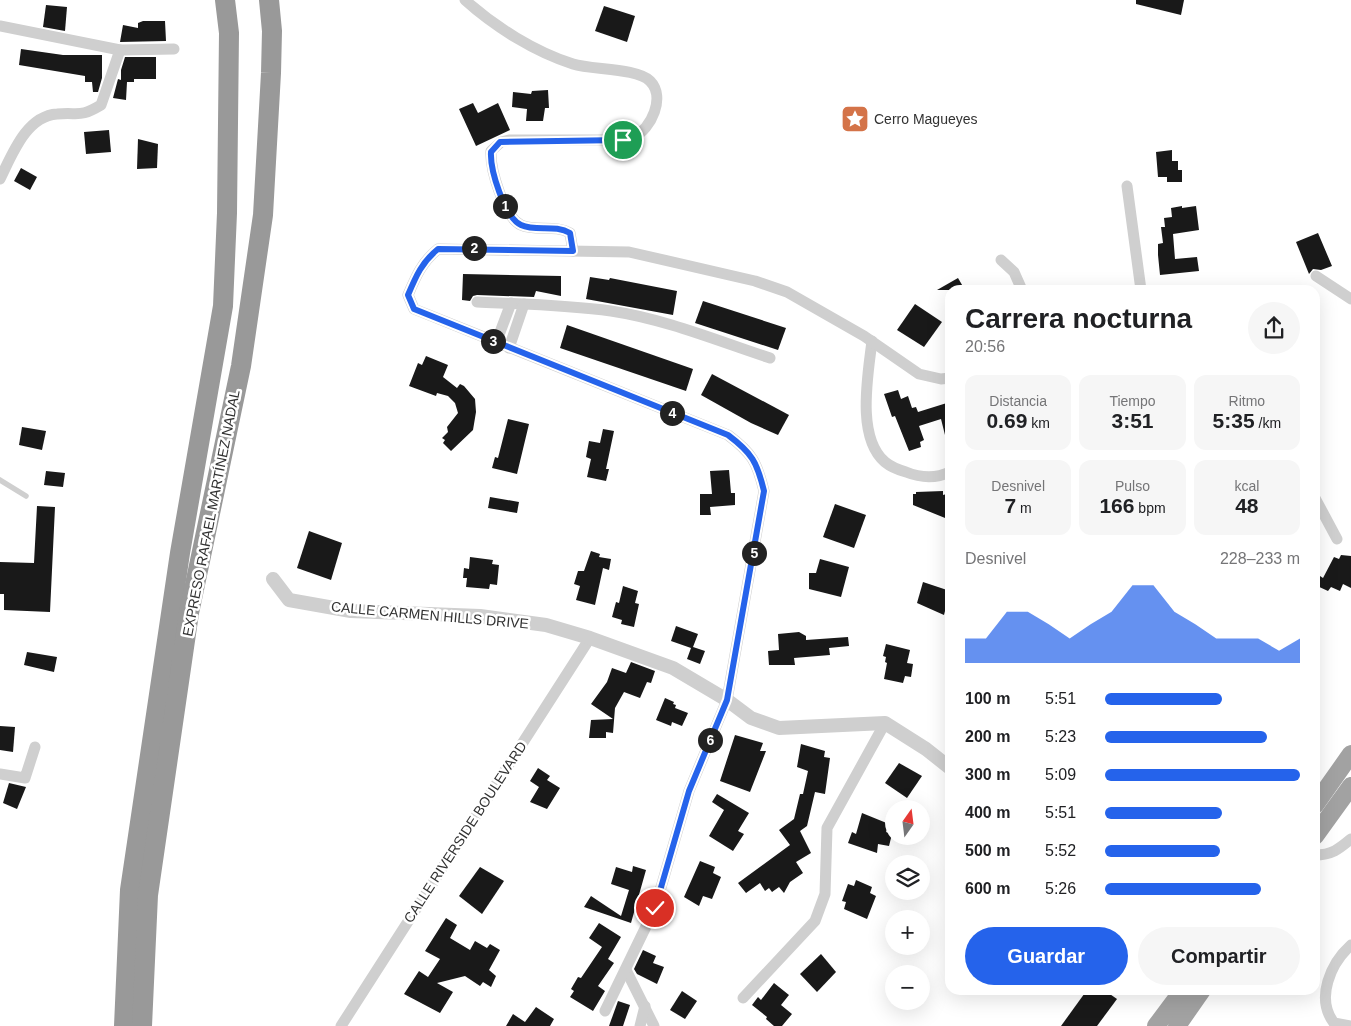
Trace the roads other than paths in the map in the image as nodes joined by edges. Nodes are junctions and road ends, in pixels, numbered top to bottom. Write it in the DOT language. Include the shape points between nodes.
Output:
graph roads {
  1 [pos="225,0"];
  2 [pos="269,0"];
  3 [pos="465,0"];
  4 [pos="0,26"];
  5 [pos="174,49"];
  6 [pos="120,50"];
  7 [pos="0,179"];
  8 [pos="1127,186"];
  9 [pos="573,251"];
  10 [pos="1001,260"];
  11 [pos="1316,276"];
  12 [pos="1020,285"];
  13 [pos="1140,285"];
  14 [pos="1351,299"];
  15 [pos="477,302"];
  16 [pos="511,303"];
  17 [pos="524,304"];
  18 [pos="496,342"];
  19 [pos="872,342"];
  20 [pos="509,348"];
  21 [pos="770,358"];
  22 [pos="945,379"];
  23 [pos="945,474"];
  24 [pos="0,480"];
  25 [pos="26,496"];
  26 [pos="1320,507"];
  27 [pos="1337,539"];
  28 [pos="273,579"];
  29 [pos="590,638"];
  30 [pos="727,700"];
  31 [pos="886,723"];
  32 [pos="35,747"];
  33 [pos="1351,754"];
  34 [pos="945,764"];
  35 [pos="0,774"];
  36 [pos="1351,786"];
  37 [pos="1320,798"];
  38 [pos="1320,829"];
  39 [pos="1351,838"];
  40 [pos="1320,855"];
  41 [pos="1351,944"];
  42 [pos="626,970"];
  43 [pos="1179,995"];
  44 [pos="1199,995"];
  45 [pos="742,998"];
  46 [pos="645,1006"];
  47 [pos="605,1011"];
  48 [pos="124,1026"];
  49 [pos="142,1026"];
  50 [pos="341,1026"];
  51 [pos="640,1026"];
  52 [pos="654,1026"];
  53 [pos="1156,1026"];
  54 [pos="1177,1026"];
  55 [pos="1350,1026"];
  1 -- 48 [label="highway, EXPRESO RAFAEL MARTÍNEZ NADAL" via="229,33 223,306 180,553 130,890"];
  2 -- 49 [label="highway, EXPRESO RAFAEL MARTÍNEZ NADAL" via="272,31 263,215 241,366 189,612 148,895"];
  3 -- 9 [label="street" via="512,34 554,57 595,69 641,76 654,88 657,99 652,116 634,137 623,140 509,140 500,142 491,152 490,162 511,218 522,226 562,229 570,233"];
  4 -- 6 [label="street"];
  5 -- 6 [label="street"];
  6 -- 7 [label="street" via="101,105 85,114 55,114 35,122 19,142"];
  8 -- 13 [label="street"];
  9 -- 18 [label="street" via="438,249 426,259 408,295 414,309"];
  9 -- 19 [label="street" via="629,252 755,281 787,292"];
  10 -- 12 [label="street" via="1014,272"];
  11 -- 14 [label="street"];
  15 -- 16 [label="street"];
  16 -- 17 [label="street"];
  16 -- 18 [label="street"];
  17 -- 20 [label="street"];
  17 -- 21 [label="street" via="613,311 686,329"];
  18 -- 20 [label="street"];
  19 -- 22 [label="street" via="919,374"];
  19 -- 23 [label="street" via="866,391 867,427 877,450 885,462 917,476"];
  20 -- 30 [label="street" via="728,435 748,450 760,473 764,491"];
  24 -- 25 [label="lane"];
  26 -- 27 [label="street"];
  28 -- 29 [label="street, CALLE CARMEN HILLS DRIVE" via="289,600 351,611 480,616 546,625"];
  29 -- 30 [label="street, CALLE CARMEN HILLS DRIVE" via="673,668"];
  29 -- 50 [label="street, CALLE RIVERSIDE BOULEVARD"];
  30 -- 31 [label="street, CALLE CARMEN HILLS DRIVE" via="751,718 779,728"];
  30 -- 42 [label="street" via="689,791 655,908"];
  31 -- 34 [label="street"];
  31 -- 45 [label="street" via="827,828 825,894 814,921"];
  32 -- 35 [label="street" via="25,778"];
  33 -- 37 [label="highway"];
  36 -- 38 [label="highway"];
  39 -- 40 [label="street" via="1335,852"];
  41 -- 55 [label="street" via="1335,962 1326,991 1334,1023"];
  42 -- 46 [label="street"];
  42 -- 47 [label="street"];
  43 -- 53 [label="highway"];
  44 -- 54 [label="highway"];
  46 -- 51 [label="street"];
  46 -- 52 [label="street"];
}
